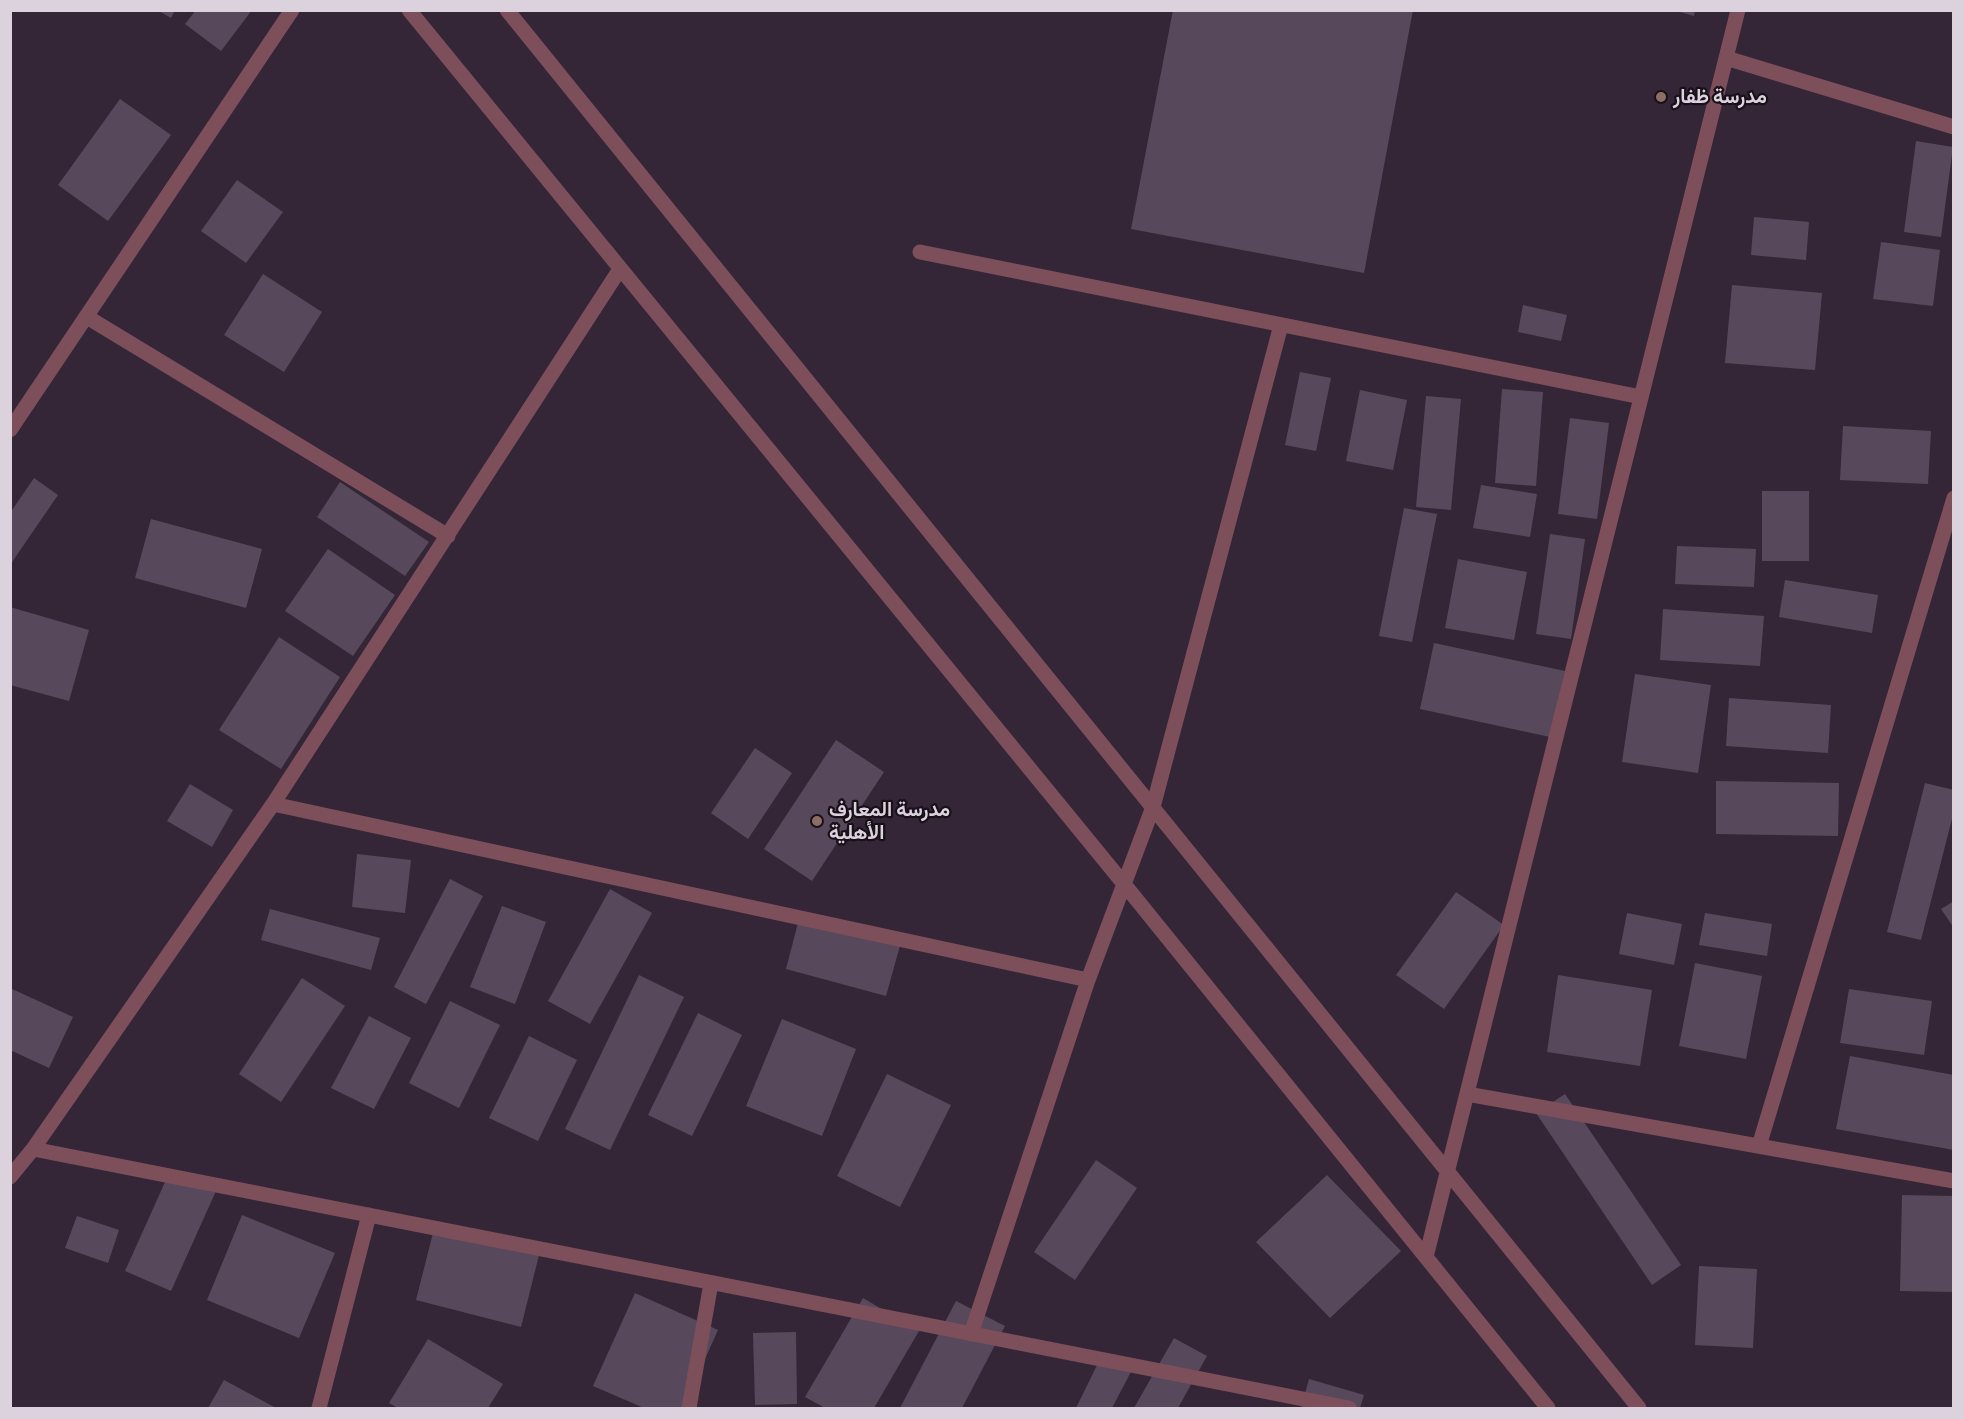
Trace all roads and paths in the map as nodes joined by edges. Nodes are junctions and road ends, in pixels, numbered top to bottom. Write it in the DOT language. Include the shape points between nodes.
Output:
graph roads {
  1 [pos="292,10"];
  2 [pos="409,10"];
  3 [pos="507,10"];
  4 [pos="1738,10"];
  5 [pos="1726,58"];
  6 [pos="1953,127"];
  7 [pos="920,252"];
  8 [pos="620,269"];
  9 [pos="87,317"];
  10 [pos="1281,325"];
  11 [pos="1641,398"];
  12 [pos="10,430"];
  13 [pos="1953,498"];
  14 [pos="447,536"];
  15 [pos="273,804"];
  16 [pos="1153,807"];
  17 [pos="1124,884"];
  18 [pos="1088,980"];
  19 [pos="1467,1094"];
  20 [pos="1759,1146"];
  21 [pos="33,1149"];
  22 [pos="1448,1171"];
  23 [pos="10,1177"];
  24 [pos="1953,1181"];
  25 [pos="369,1215"];
  26 [pos="1426,1257"];
  27 [pos="711,1283"];
  28 [pos="971,1334"];
  29 [pos="319,1408"];
  30 [pos="689,1408"];
  31 [pos="1349,1408"];
  32 [pos="1548,1408"];
  33 [pos="1639,1408"];
  1 -- 9 [label="street"];
  2 -- 8 [label="street"];
  3 -- 16 [label="street"];
  4 -- 5 [label="street"];
  5 -- 6 [label="street"];
  5 -- 11 [label="street"];
  7 -- 10 [label="street"];
  8 -- 14 [label="street"];
  8 -- 17 [label="street"];
  9 -- 12 [label="street"];
  9 -- 14 [label="street"];
  10 -- 11 [label="street"];
  10 -- 16 [label="street"];
  11 -- 19 [label="street"];
  13 -- 20 [label="street"];
  14 -- 15 [label="street"];
  15 -- 18 [label="street"];
  15 -- 21 [label="street"];
  16 -- 17 [label="street"];
  16 -- 22 [label="street"];
  17 -- 18 [label="street"];
  17 -- 26 [label="street"];
  18 -- 28 [label="street"];
  19 -- 20 [label="street"];
  19 -- 22 [label="street"];
  20 -- 24 [label="street"];
  21 -- 23 [label="street"];
  21 -- 25 [label="street"];
  22 -- 26 [label="street"];
  22 -- 33 [label="street"];
  25 -- 27 [label="street"];
  25 -- 29 [label="street"];
  26 -- 32 [label="street"];
  27 -- 28 [label="street"];
  27 -- 30 [label="street"];
  28 -- 31 [label="street"];
}
